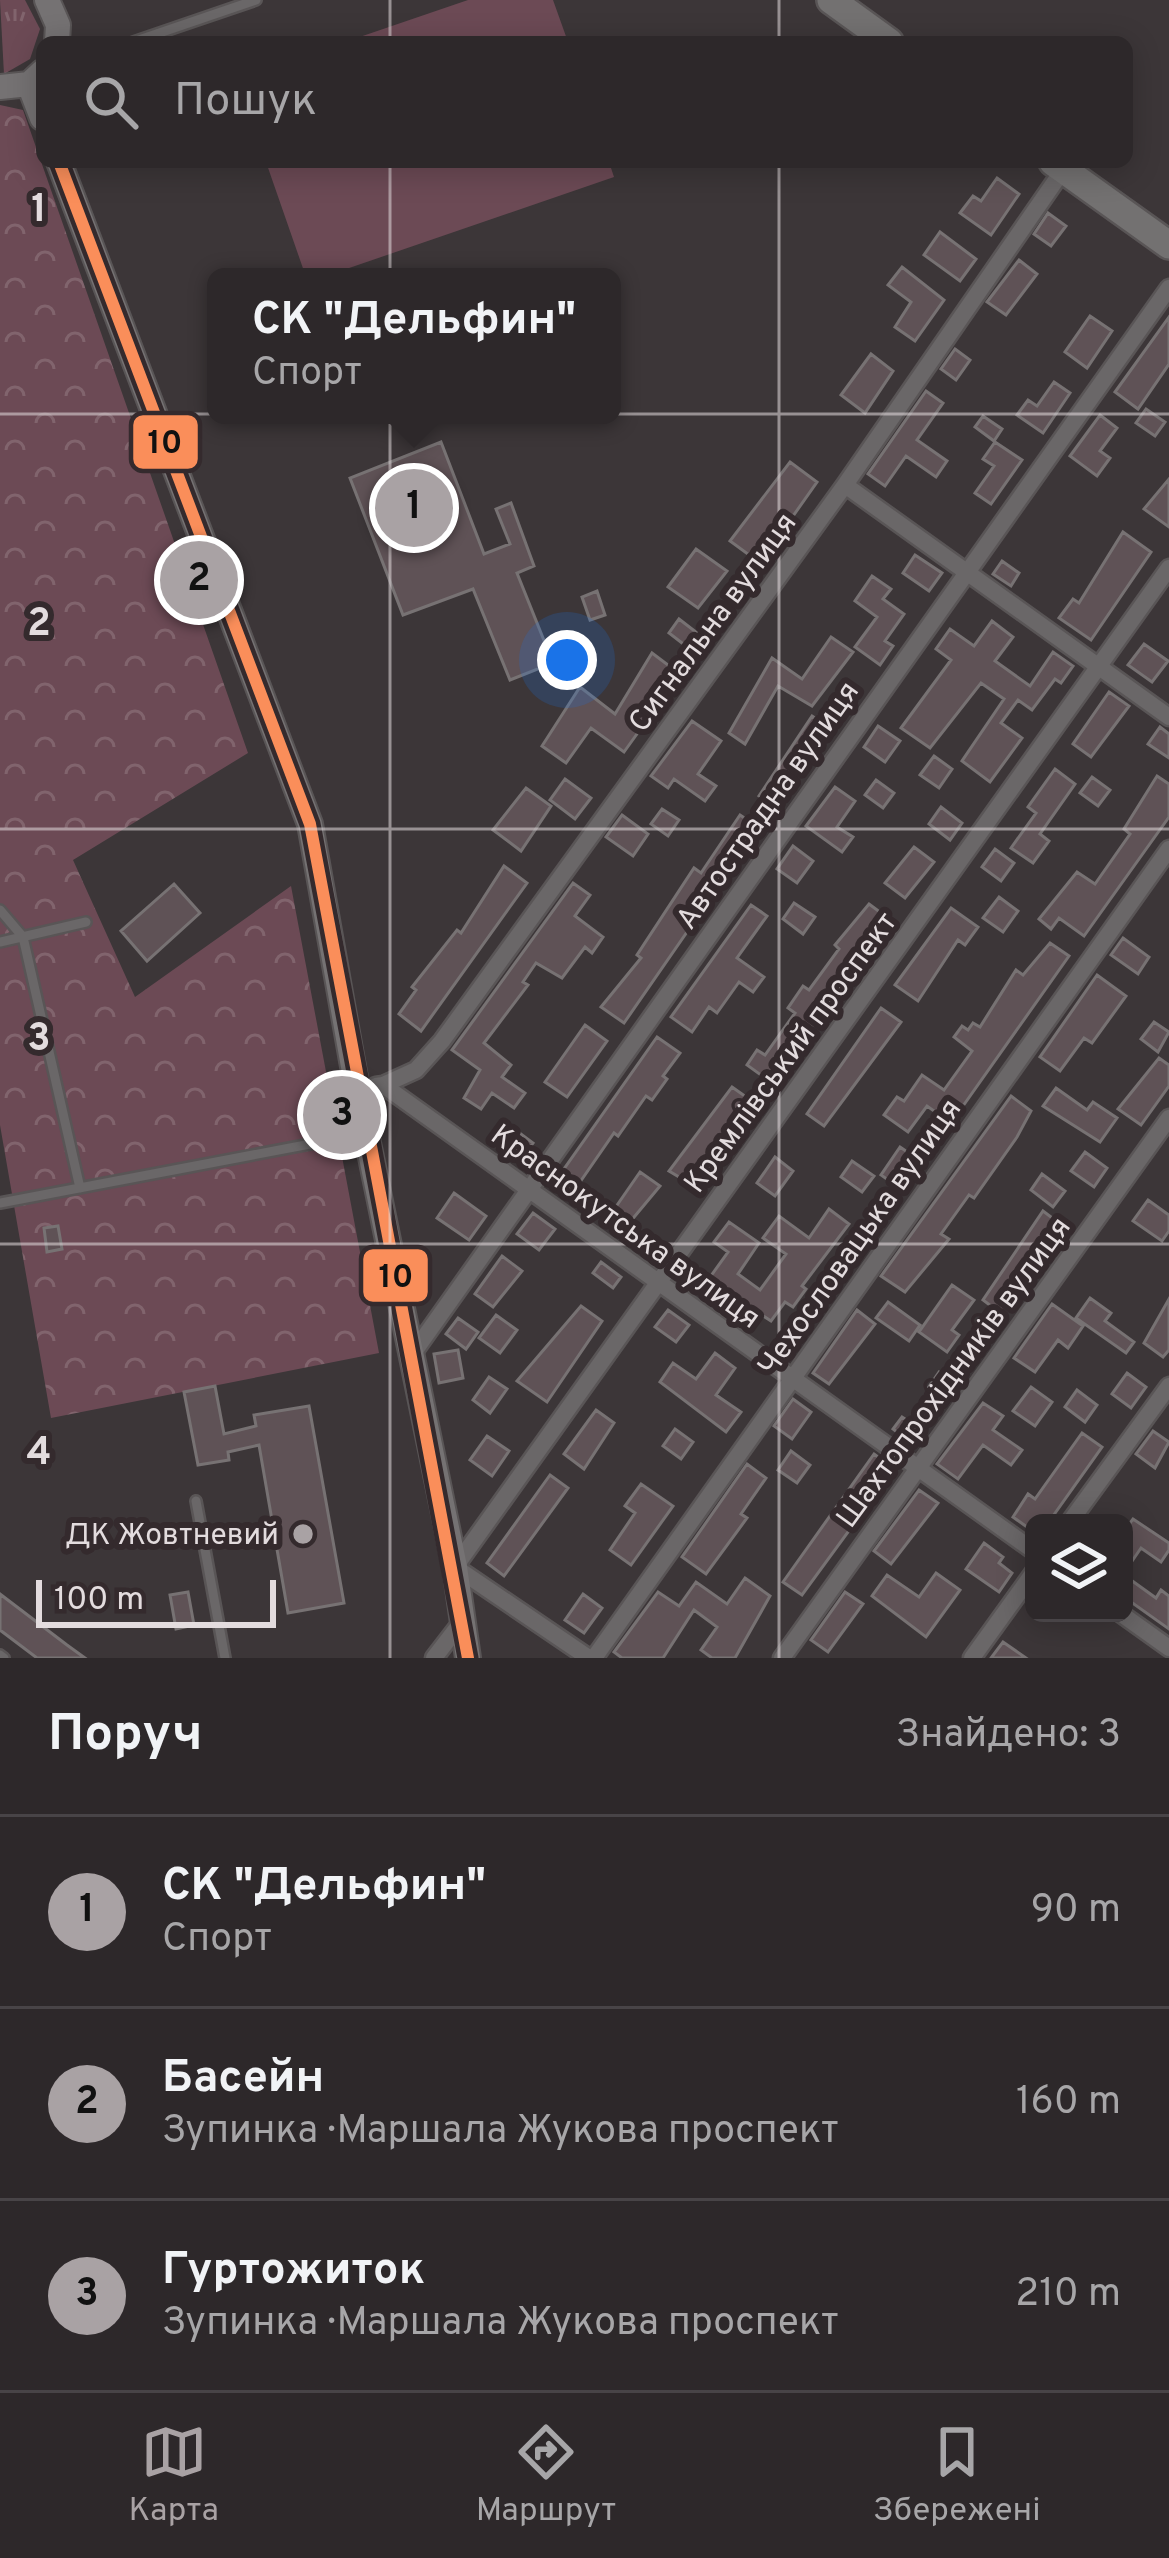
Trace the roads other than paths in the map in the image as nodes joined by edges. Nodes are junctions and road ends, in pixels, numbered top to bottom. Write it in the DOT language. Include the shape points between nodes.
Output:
graph roads {
  1 [pos="47,0"];
  2 [pos="256,0"];
  3 [pos="831,0"];
  4 [pos="57,36"];
  5 [pos="151,36"];
  6 [pos="881,36"];
  7 [pos="36,78"];
  8 [pos="0,87"];
  9 [pos="61,168"];
  10 [pos="1057,168"];
  11 [pos="1061,168"];
  12 [pos="1169,245"];
  13 [pos="1169,288"];
  14 [pos="845,485"];
  15 [pos="1169,568"];
  16 [pos="967,572"];
  17 [pos="1099,668"];
  18 [pos="1169,717"];
  19 [pos="1169,849"];
  20 [pos="0,910"];
  21 [pos="86,922"];
  22 [pos="22,937"];
  23 [pos="0,942"];
  24 [pos="383,1085"];
  25 [pos="357,1089"];
  26 [pos="1169,1118"];
  27 [pos="368,1133"];
  28 [pos="80,1188"];
  29 [pos="527,1188"];
  30 [pos="0,1203"];
  31 [pos="658,1282"];
  32 [pos="411,1355"];
  33 [pos="792,1378"];
  34 [pos="1169,1386"];
  35 [pos="916,1467"];
  36 [pos="196,1501"];
  37 [pos="1077,1514"];
  38 [pos="1025,1546"];
  39 [pos="455,1567"];
  40 [pos="1025,1584"];
  41 [pos="1133,1622"];
  42 [pos="461,1623"];
  43 [pos="1169,1648"];
  44 [pos="224,1658"];
  45 [pos="434,1658"];
  46 [pos="467,1658"];
  47 [pos="592,1658"];
  48 [pos="782,1658"];
  49 [pos="972,1658"];
  1 -- 4 [label="street"];
  2 -- 5 [label="lane"];
  3 -- 6 [label="main road"];
  7 -- 8 [label="street"];
  9 -- 25 [label="street" via="310,824"];
  10 -- 14 [label="street, Сигнальна вулиця"];
  11 -- 12 [label="main road"];
  13 -- 16 [label="street, Автострадна вулиця"];
  14 -- 16 [label="street"];
  14 -- 24 [label="street, Сигнальна вулиця" via="442,1041 416,1070"];
  15 -- 17 [label="street, Кремлівський проспект"];
  16 -- 17 [label="street"];
  16 -- 29 [label="street, Автострадна вулиця"];
  17 -- 18 [label="street"];
  17 -- 31 [label="street, Кремлівський проспект"];
  19 -- 33 [label="street, Чехословацька вулиця"];
  20 -- 22 [label="lane"];
  21 -- 22 [label="lane"];
  22 -- 23 [label="lane"];
  22 -- 28 [label="lane"];
  24 -- 25 [label="street"];
  24 -- 29 [label="street, Краснокутська вулиця"];
  25 -- 27 [label="street"];
  26 -- 35 [label="street, Шахтопрохідників вулиця"];
  27 -- 28 [label="lane"];
  27 -- 32 [label="street"];
  28 -- 30 [label="lane"];
  29 -- 31 [label="street, Краснокутська вулиця"];
  29 -- 32 [label="street, Автострадна вулиця"];
  31 -- 33 [label="street, Краснокутська вулиця"];
  31 -- 39 [label="street, Кремлівський проспект"];
  32 -- 39 [label="street"];
  33 -- 35 [label="street, Краснокутська вулиця"];
  33 -- 47 [label="street, Чехословацька вулиця"];
  34 -- 37 [label="street"];
  35 -- 38 [label="street, Краснокутська вулиця"];
  35 -- 48 [label="street, Шахтопрохідників вулиця"];
  36 -- 44 [label="lane"];
  39 -- 42 [label="street"];
  39 -- 47 [label="street"];
  40 -- 49 [label="street"];
  41 -- 43 [label="street"];
  42 -- 45 [label="street"];
  42 -- 46 [label="street"];
}
